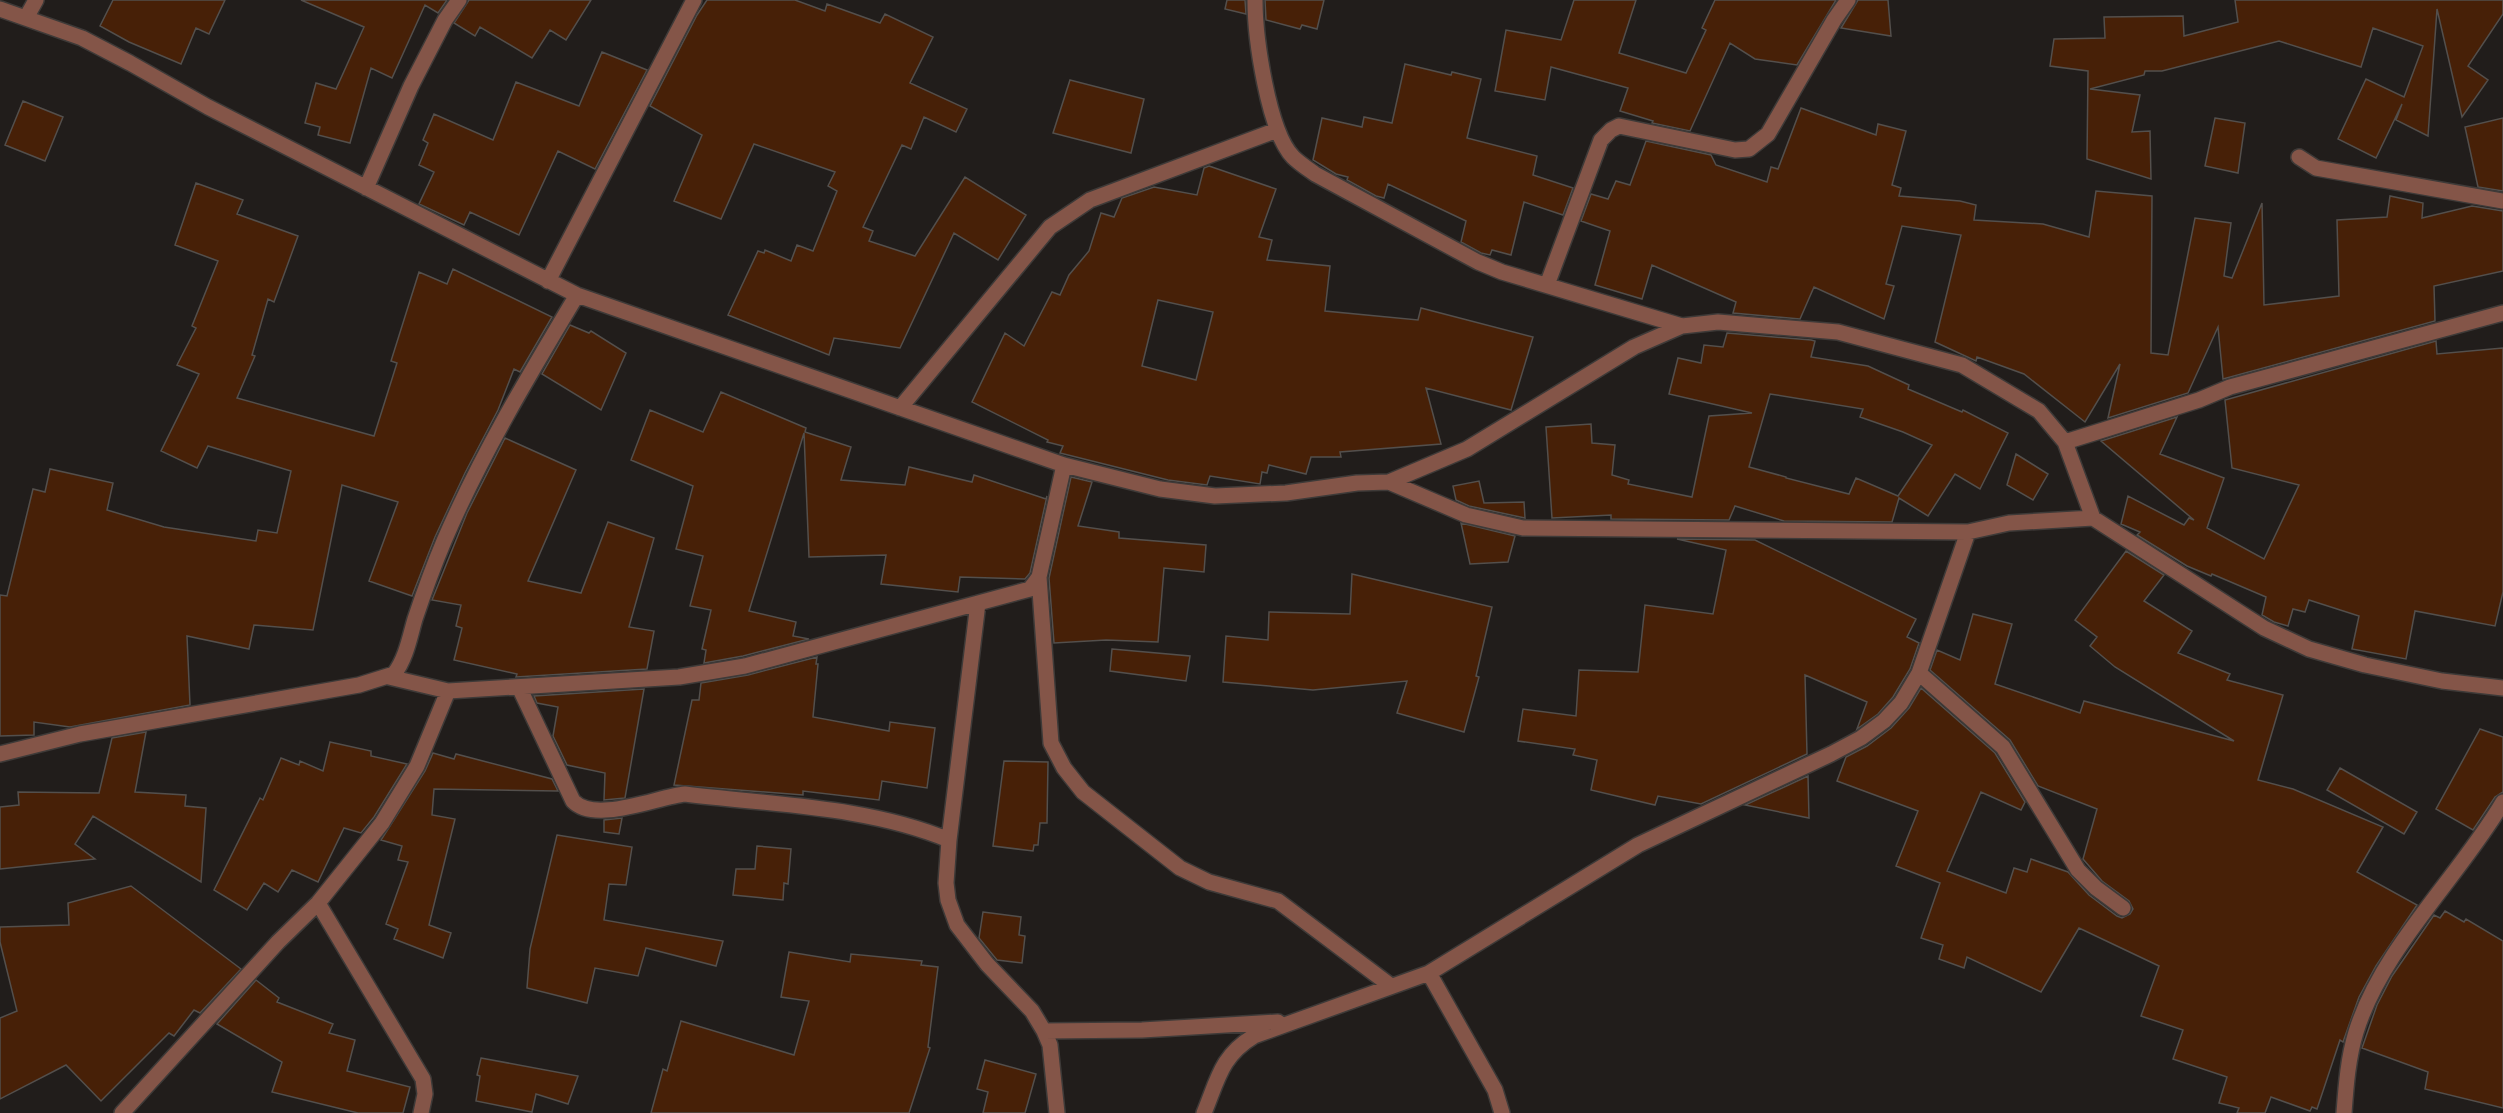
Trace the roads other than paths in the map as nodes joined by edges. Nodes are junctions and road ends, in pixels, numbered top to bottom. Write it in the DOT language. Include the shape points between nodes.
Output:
graph roads {
  1 [pos="36,0"];
  2 [pos="459,0"];
  3 [pos="694,0"];
  4 [pos="1255,0"];
  5 [pos="1848,0"];
  6 [pos="0,9"];
  7 [pos="26,18"];
  8 [pos="1277,130"];
  9 [pos="2299,157"];
  10 [pos="366,188"];
  11 [pos="2503,201"];
  12 [pos="548,281"];
  13 [pos="1547,285"];
  14 [pos="578,295"];
  15 [pos="2503,313"];
  16 [pos="1682,326"];
  17 [pos="900,408"];
  18 [pos="2065,442"];
  19 [pos="1064,465"];
  20 [pos="1389,482"];
  21 [pos="2093,518"];
  22 [pos="1968,532"];
  23 [pos="1039,577"];
  24 [pos="978,603"];
  25 [pos="1919,673"];
  26 [pos="390,677"];
  27 [pos="519,687"];
  28 [pos="2503,688"];
  29 [pos="448,691"];
  30 [pos="0,754"];
  31 [pos="2503,802"];
  32 [pos="949,840"];
  33 [pos="318,903"];
  34 [pos="2123,908"];
  35 [pos="1429,973"];
  36 [pos="1391,986"];
  37 [pos="1298,1020"];
  38 [pos="1044,1031"];
  39 [pos="123,1113"];
  40 [pos="421,1113"];
  41 [pos="1057,1113"];
  42 [pos="1204,1113"];
  43 [pos="1502,1113"];
  44 [pos="2344,1113"];
  1 -- 7 [label="street"];
  2 -- 10 [label="street" via="411,86"];
  3 -- 12 [label="street"];
  4 -- 8 [label="street" via="1261,60"];
  5 -- 13 [label="street" via="1768,134 1749,149 1735,150 1619,126 1606,134"];
  6 -- 7 [label="street"];
  7 -- 10 [label="street" via="82,38"];
  8 -- 13 [label="street" via="1292,156 1315,174 1478,262"];
  8 -- 17 [label="street" via="1090,200 1050,227"];
  9 -- 11 [label="street" via="2316,168"];
  10 -- 12 [label="street"];
  12 -- 14 [label="street"];
  13 -- 16 [label="street"];
  14 -- 17 [label="street"];
  14 -- 26 [label="street" via="493,440 445,540 404,655"];
  15 -- 18 [label="street" via="2230,387"];
  16 -- 18 [label="street" via="1718,321 1838,332 1962,365 2039,411"];
  16 -- 20 [label="street" via="1635,347 1467,449"];
  17 -- 19 [label="street"];
  18 -- 21 [label="street"];
  19 -- 20 [label="street" via="1160,489 1215,496"];
  19 -- 23 [label="street"];
  20 -- 22 [label="street" via="1467,515 1523,528"];
  21 -- 22 [label="street" via="2009,524"];
  21 -- 28 [label="street" via="2264,628 2309,649 2442,681"];
  22 -- 25 [label="street"];
  23 -- 24 [label="street" via="1030,589"];
  23 -- 36 [label="street" via="1051,743 1083,792 1180,868 1209,882 1278,901"];
  24 -- 27 [label="street" via="745,666 679,677"];
  24 -- 32 [label="street"];
  25 -- 34 [label="street" via="2003,747 2078,870"];
  25 -- 35 [label="street" via="1901,703 1861,738 1638,844"];
  26 -- 29 [label="street"];
  26 -- 30 [label="street" via="80,734"];
  27 -- 29 [label="street"];
  27 -- 32 [label="street" via="578,806 619,810 685,794 849,813 909,825"];
  29 -- 33 [label="street" via="417,766 382,823"];
  31 -- 44 [label="street" via="2388,964 2365,1008 2350,1057"];
  32 -- 38 [label="street" via="946,883 957,925 987,964 1032,1011"];
  33 -- 39 [label="street"];
  33 -- 40 [label="street" via="423,1079"];
  35 -- 36 [label="street"];
  35 -- 43 [label="street" via="1495,1090"];
  36 -- 37 [label="street"];
  37 -- 38 [label="street"];
  37 -- 42 [label="street" via="1239,1045 1223,1065"];
  38 -- 41 [label="street" via="1050,1045"];
}
